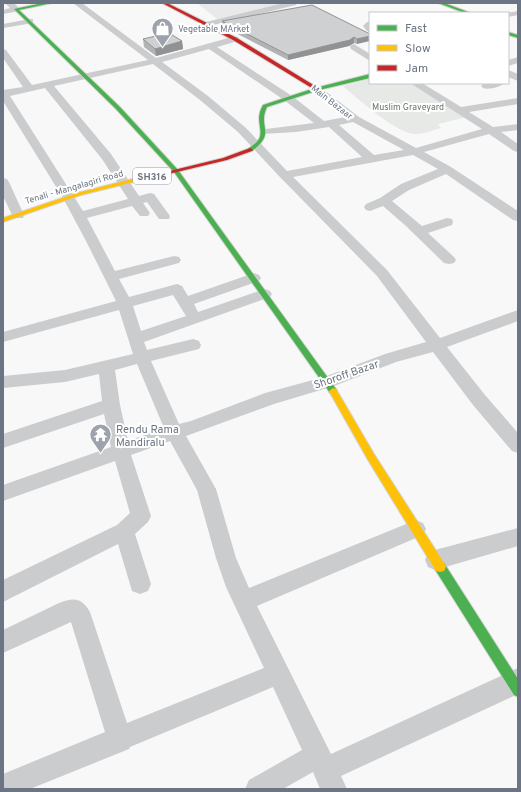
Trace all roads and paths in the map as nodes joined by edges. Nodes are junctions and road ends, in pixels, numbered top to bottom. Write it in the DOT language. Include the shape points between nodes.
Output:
graph roads {
  1 [pos="9,3"];
  2 [pos="50,3"];
  3 [pos="77,3"];
  4 [pos="164,3"];
  5 [pos="174,3"];
  6 [pos="293,3"];
  7 [pos="436,4"];
  8 [pos="16,9"];
  9 [pos="3,12"];
  10 [pos="182,12"];
  11 [pos="451,12"];
  12 [pos="464,12"];
  13 [pos="30,21"];
  14 [pos="205,25"];
  15 [pos="3,26"];
  16 [pos="235,40"];
  17 [pos="210,46"];
  18 [pos="354,47"];
  19 [pos="3,52"];
  20 [pos="369,56"];
  21 [pos="156,61"];
  22 [pos="509,74"];
  23 [pos="369,76"];
  24 [pos="86,77"];
  25 [pos="518,79"];
  26 [pos="48,84"];
  27 [pos="420,84"];
  28 [pos="495,84"];
  29 [pos="486,86"];
  30 [pos="29,88"];
  31 [pos="317,89"];
  32 [pos="3,94"];
  33 [pos="288,98"];
  34 [pos="516,102"];
  35 [pos="460,110"];
  36 [pos="355,119"];
  37 [pos="327,124"];
  38 [pos="518,127"];
  39 [pos="491,130"];
  40 [pos="266,132"];
  41 [pos="256,146"];
  42 [pos="518,149"];
  43 [pos="416,151"];
  44 [pos="371,158"];
  45 [pos="447,169"];
  46 [pos="176,171"];
  47 [pos="284,175"];
  48 [pos="3,182"];
  49 [pos="124,182"];
  50 [pos="68,198"];
  51 [pos="135,201"];
  52 [pos="384,201"];
  53 [pos="370,207"];
  54 [pos="144,213"];
  55 [pos="18,215"];
  56 [pos="79,216"];
  57 [pos="164,216"];
  58 [pos="518,217"];
  59 [pos="3,220"];
  60 [pos="447,222"];
  61 [pos="420,231"];
  62 [pos="174,260"];
  63 [pos="449,260"];
  64 [pos="110,277"];
  65 [pos="254,278"];
  66 [pos="265,294"];
  67 [pos="185,302"];
  68 [pos="124,304"];
  69 [pos="518,315"];
  70 [pos="195,319"];
  71 [pos="3,337"];
  72 [pos="135,339"];
  73 [pos="193,345"];
  74 [pos="437,345"];
  75 [pos="142,358"];
  76 [pos="106,367"];
  77 [pos="3,382"];
  78 [pos="328,382"];
  79 [pos="111,405"];
  80 [pos="174,432"];
  81 [pos="3,441"];
  82 [pos="518,446"];
  83 [pos="121,452"];
  84 [pos="3,493"];
  85 [pos="416,529"];
  86 [pos="124,531"];
  87 [pos="518,537"];
  88 [pos="435,560"];
  89 [pos="140,584"];
  90 [pos="3,591"];
  91 [pos="245,600"];
  92 [pos="3,642"];
  93 [pos="279,673"];
  94 [pos="516,685"];
  95 [pos="120,740"];
  96 [pos="326,771"];
  97 [pos="3,786"];
  98 [pos="258,789"];
  1 -- 8 [label="street"];
  2 -- 8 [label="street"];
  3 -- 21 [label="street"];
  4 -- 10 [label="street, Main Bazaar"];
  5 -- 10 [label="street"];
  6 -- 14 [label="street"];
  7 -- 11 [label="street"];
  7 -- 12 [label="street"];
  8 -- 9 [label="street"];
  8 -- 13 [label="street"];
  10 -- 14 [label="street, Main Bazaar"];
  13 -- 15 [label="street"];
  13 -- 24 [label="street"];
  14 -- 16 [label="street, Main Bazaar"];
  16 -- 17 [label="street"];
  16 -- 31 [label="street, Main Bazaar"];
  17 -- 21 [label="street"];
  17 -- 33 [label="street"];
  18 -- 20 [label="street"];
  19 -- 30 [label="street"];
  21 -- 24 [label="street"];
  21 -- 41 [label="street" via="224,114"];
  22 -- 25 [label="street"];
  23 -- 31 [label="street"];
  24 -- 26 [label="street"];
  24 -- 46 [label="street"];
  26 -- 30 [label="street"];
  26 -- 49 [label="street"];
  27 -- 35 [label="street"];
  28 -- 29 [label="street"];
  30 -- 32 [label="street"];
  31 -- 33 [label="street"];
  31 -- 36 [label="street, Main Bazaar"];
  32 -- 50 [label="street"];
  33 -- 37 [label="street"];
  33 -- 40 [label="street" via="262,109 260,118"];
  34 -- 35 [label="street"];
  35 -- 39 [label="street"];
  36 -- 37 [label="street"];
  36 -- 43 [label="street, Main Bazaar"];
  37 -- 40 [label="street"];
  37 -- 44 [label="street"];
  38 -- 39 [label="street"];
  39 -- 42 [label="street"];
  39 -- 43 [label="street"];
  40 -- 41 [label="street, Tenali - Mangalagiri Road / SH316"];
  41 -- 46 [label="street, Tenali - Mangalagiri Road / SH316" via="243,153"];
  41 -- 47 [label="street"];
  43 -- 44 [label="street"];
  43 -- 45 [label="street, Main Bazaar"];
  44 -- 47 [label="street"];
  45 -- 52 [label="street" via="405,187"];
  45 -- 58 [label="street, Main Bazaar"];
  46 -- 49 [label="street, Tenali - Mangalagiri Road / SH316"];
  46 -- 65 [label="street"];
  47 -- 74 [label="street" via="382,273"];
  48 -- 55 [label="street"];
  49 -- 50 [label="street, Tenali - Mangalagiri Road / SH316"];
  49 -- 51 [label="street"];
  50 -- 55 [label="street, Tenali - Mangalagiri Road / SH316"];
  50 -- 56 [label="street"];
  51 -- 54 [label="street"];
  51 -- 56 [label="street"];
  51 -- 57 [label="street" via="150,197"];
  52 -- 53 [label="street"];
  52 -- 61 [label="street"];
  55 -- 59 [label="street, Tenali - Mangalagiri Road / SH316"];
  56 -- 64 [label="street"];
  60 -- 61 [label="street"];
  61 -- 63 [label="street"];
  62 -- 64 [label="street"];
  64 -- 68 [label="street"];
  65 -- 66 [label="street"];
  65 -- 67 [label="street"];
  66 -- 70 [label="street"];
  66 -- 78 [label="street"];
  67 -- 68 [label="street" via="177,289"];
  67 -- 70 [label="street"];
  68 -- 71 [label="street"];
  68 -- 72 [label="street"];
  69 -- 74 [label="street, Shoroff Bazar"];
  70 -- 72 [label="street"];
  72 -- 75 [label="street"];
  73 -- 75 [label="street"];
  74 -- 78 [label="street, Shoroff Bazar" via="391,358"];
  74 -- 82 [label="street"];
  75 -- 76 [label="street"];
  75 -- 80 [label="street"];
  76 -- 77 [label="street" via="65,376"];
  76 -- 79 [label="street"];
  78 -- 80 [label="street, Shoroff Bazar" via="271,398"];
  78 -- 85 [label="street"];
  79 -- 81 [label="street"];
  79 -- 83 [label="street"];
  80 -- 83 [label="street, Shoroff Bazar"];
  80 -- 91 [label="street" via="206,489 226,558"];
  83 -- 84 [label="street, Shoroff Bazar"];
  83 -- 86 [label="street" via="140,516"];
  85 -- 88 [label="street"];
  85 -- 91 [label="street"];
  86 -- 89 [label="street"];
  86 -- 90 [label="street"];
  87 -- 88 [label="street"];
  88 -- 94 [label="street"];
  91 -- 93 [label="street"];
  92 -- 95 [label="street" via="67,611 77,611"];
  93 -- 95 [label="street"];
  93 -- 96 [label="street"];
  94 -- 96 [label="street"];
  95 -- 97 [label="street"];
  96 -- 98 [label="street"];
}
